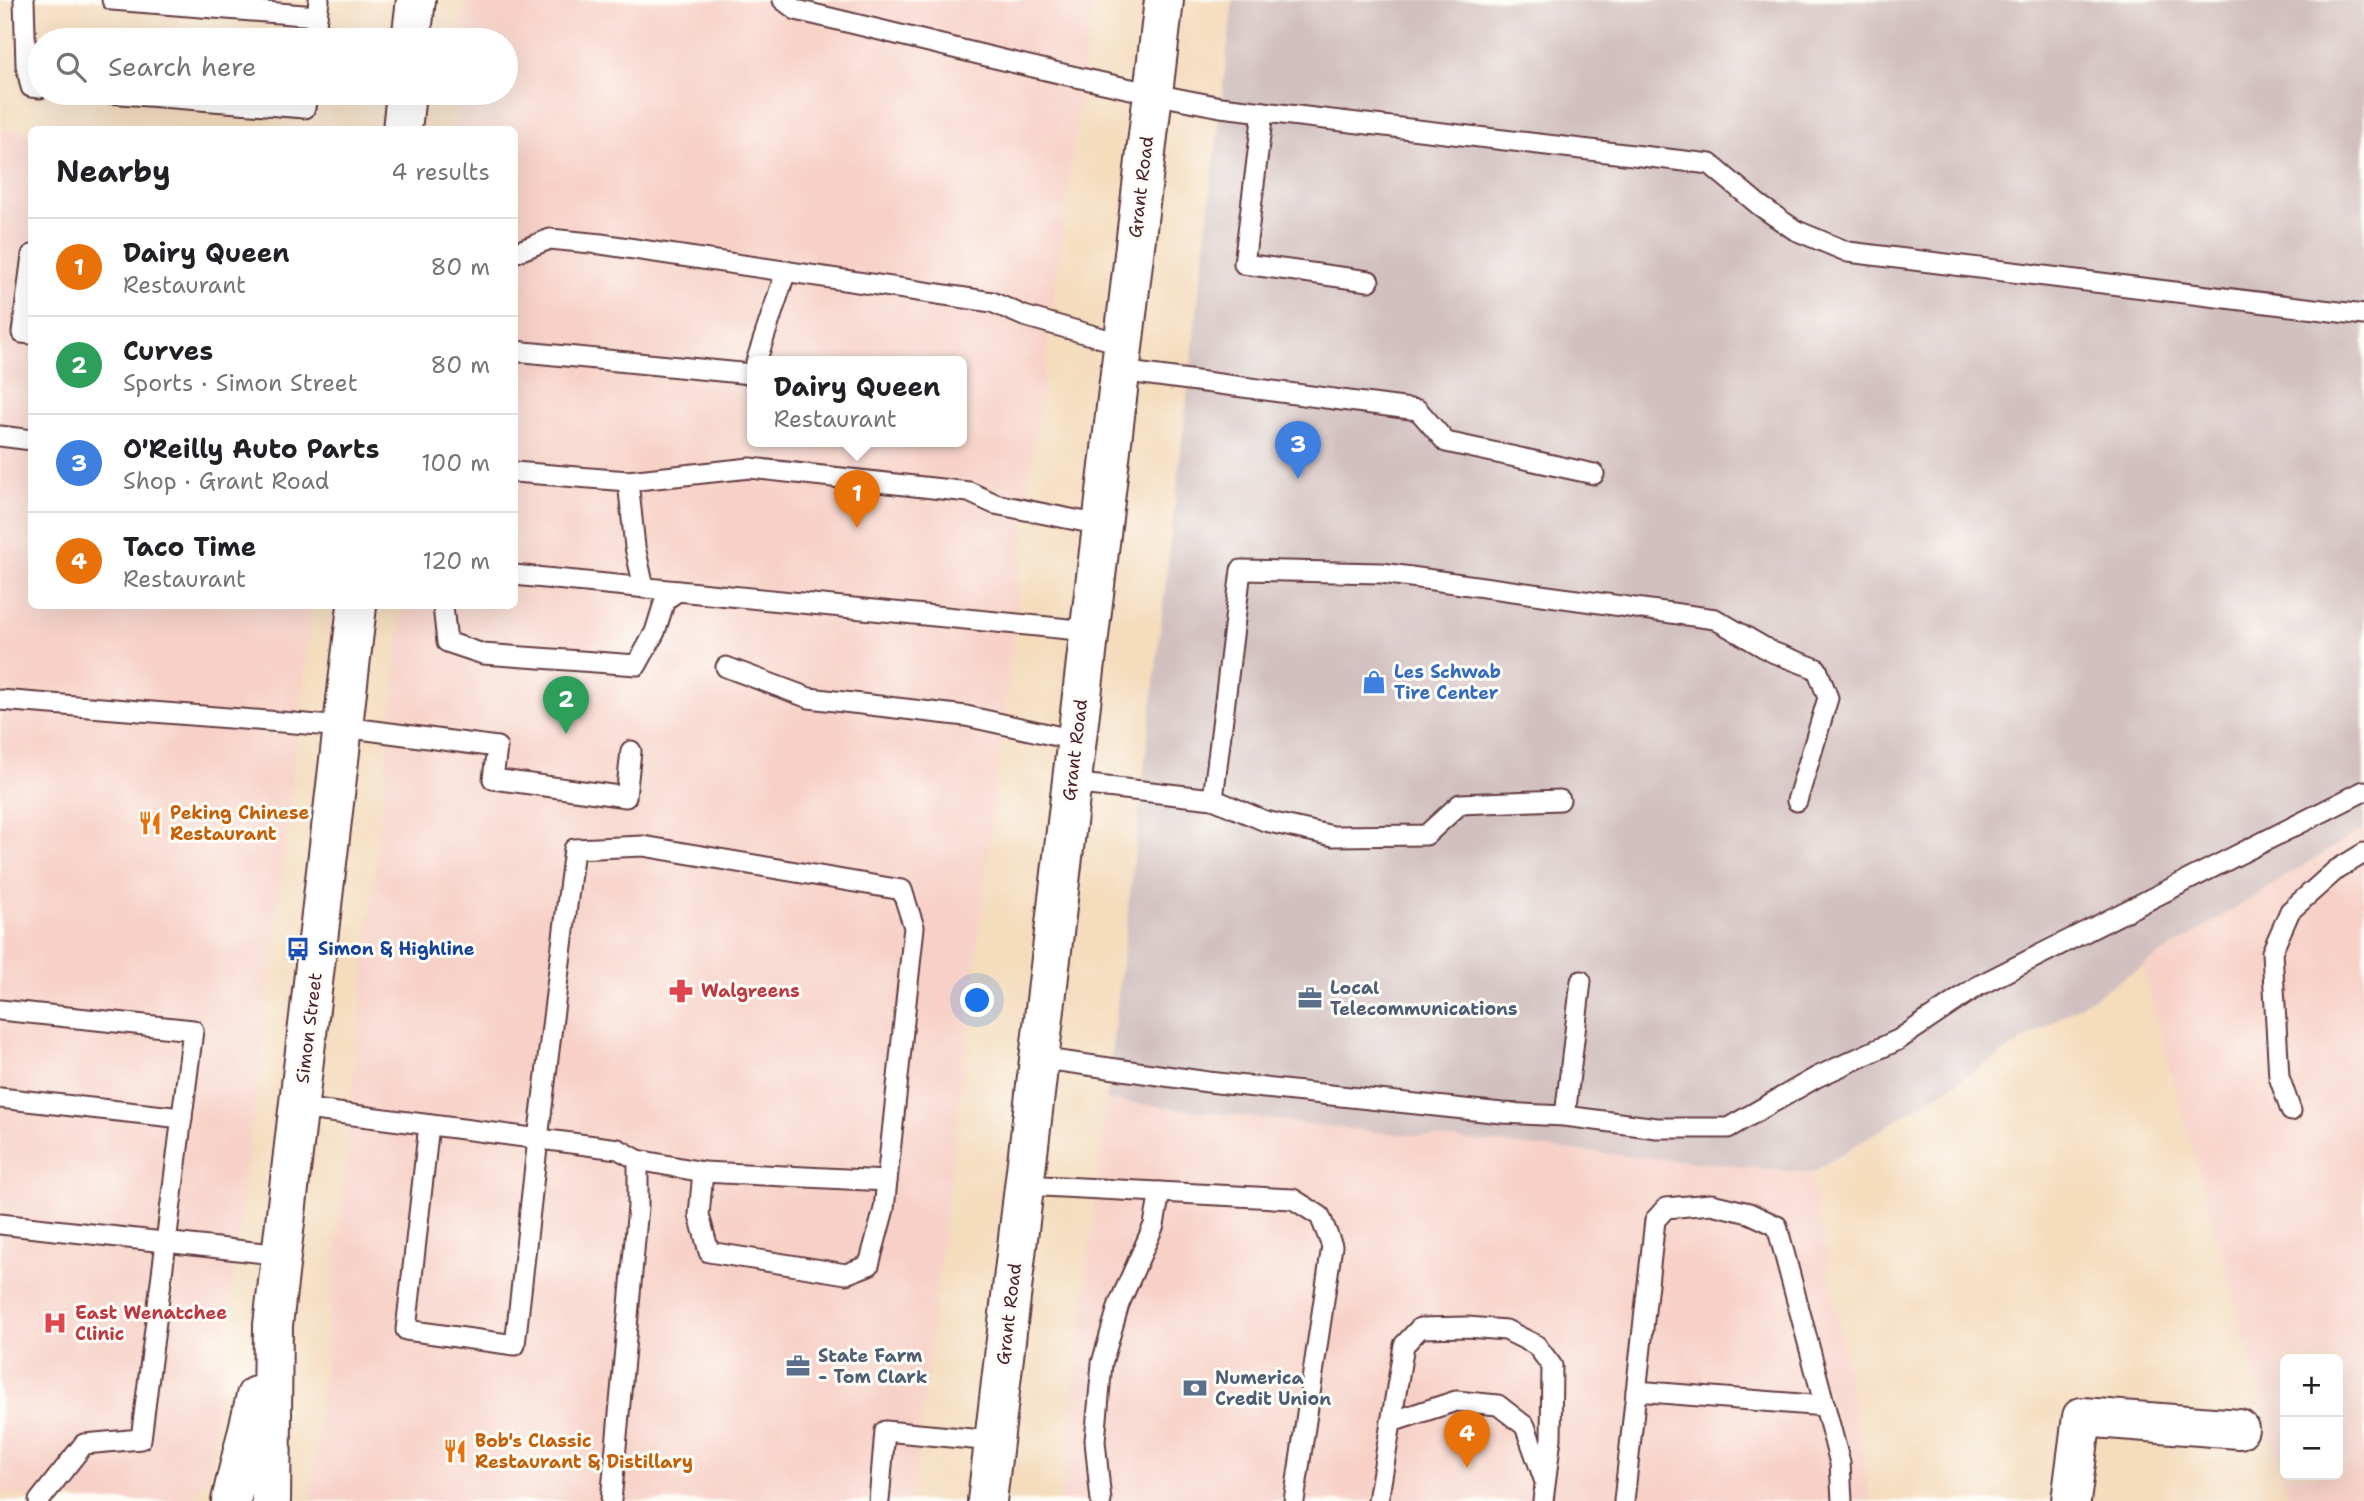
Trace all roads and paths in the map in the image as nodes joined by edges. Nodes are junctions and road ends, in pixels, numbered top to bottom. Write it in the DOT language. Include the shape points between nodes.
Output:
graph roads {
  1 [pos="24,0"];
  2 [pos="112,0"];
  3 [pos="416,0"];
  4 [pos="783,0"];
  5 [pos="1164,0"];
  6 [pos="318,8"];
  7 [pos="316,28"];
  8 [pos="412,28"];
  9 [pos="28,74"];
  10 [pos="1152,94"];
  11 [pos="266,105"];
  12 [pos="306,105"];
  13 [pos="405,105"];
  14 [pos="1263,112"];
  15 [pos="402,126"];
  16 [pos="518,251"];
  17 [pos="786,271"];
  18 [pos="1369,281"];
  19 [pos="28,286"];
  20 [pos="2364,315"];
  21 [pos="28,334"];
  22 [pos="518,351"];
  23 [pos="758,356"];
  24 [pos="1122,357"];
  25 [pos="747,374"];
  26 [pos="0,436"];
  27 [pos="28,440"];
  28 [pos="518,472"];
  29 [pos="1594,474"];
  30 [pos="628,481"];
  31 [pos="1101,525"];
  32 [pos="518,575"];
  33 [pos="643,588"];
  34 [pos="678,591"];
  35 [pos="358,609"];
  36 [pos="443,609"];
  37 [pos="1089,631"];
  38 [pos="726,667"];
  39 [pos="0,700"];
  40 [pos="344,727"];
  41 [pos="1076,740"];
  42 [pos="631,751"];
  43 [pos="1071,783"];
  44 [pos="2364,791"];
  45 [pos="1213,799"];
  46 [pos="1560,800"];
  47 [pos="1797,801"];
  48 [pos="2364,853"];
  49 [pos="1581,981"];
  50 [pos="0,1010"];
  51 [pos="1038,1058"];
  52 [pos="0,1098"];
  53 [pos="299,1108"];
  54 [pos="2291,1111"];
  55 [pos="1565,1116"];
  56 [pos="182,1118"];
  57 [pos="429,1125"];
  58 [pos="538,1139"];
  59 [pos="638,1160"];
  60 [pos="704,1172"];
  61 [pos="887,1181"];
  62 [pos="1023,1185"];
  63 [pos="1160,1192"];
  64 [pos="0,1224"];
  65 [pos="166,1241"];
  66 [pos="282,1255"];
  67 [pos="273,1325"];
  68 [pos="1636,1391"];
  69 [pos="1825,1406"];
  70 [pos="1391,1422"];
  71 [pos="2239,1429"];
  72 [pos="994,1441"];
  73 [pos="1545,1492"];
  74 [pos="38,1501"];
  75 [pos="231,1501"];
  76 [pos="271,1501"];
  77 [pos="611,1501"];
  78 [pos="879,1501"];
  79 [pos="987,1501"];
  80 [pos="1101,1501"];
  81 [pos="1294,1501"];
  82 [pos="1378,1501"];
  83 [pos="1624,1501"];
  84 [pos="1842,1501"];
  85 [pos="2071,1501"];
  1 -- 9 [label="lane"];
  2 -- 6 [label="lane"];
  3 -- 8 [label="main road"];
  4 -- 10 [label="lane" via="796,10"];
  5 -- 10 [label="main road, Grant Road"];
  6 -- 7 [label="lane"];
  10 -- 14 [label="lane"];
  10 -- 24 [label="main road, Grant Road"];
  11 -- 12 [label="lane"];
  13 -- 15 [label="main road"];
  14 -- 18 [label="lane" via="1244,264"];
  14 -- 20 [label="lane" via="1710,164 1795,230 1848,252"];
  16 -- 17 [label="lane" via="550,239"];
  17 -- 23 [label="lane"];
  17 -- 24 [label="lane" via="992,302"];
  19 -- 21 [label="lane" via="22,333"];
  22 -- 25 [label="lane"];
  24 -- 29 [label="lane" via="1418,410 1446,442"];
  24 -- 31 [label="main road, Grant Road"];
  26 -- 27 [label="lane"];
  28 -- 30 [label="lane"];
  30 -- 31 [label="lane" via="750,468 969,492 995,504"];
  30 -- 33 [label="lane"];
  31 -- 37 [label="main road, Grant Road"];
  32 -- 33 [label="lane"];
  33 -- 34 [label="lane"];
  34 -- 36 [label="lane" via="665,600 637,665 483,653 447,642"];
  34 -- 37 [label="lane"];
  35 -- 40 [label="main road, Simon Street"];
  37 -- 41 [label="main road, Grant Road"];
  38 -- 41 [label="lane" via="809,698 966,716"];
  39 -- 40 [label="lane"];
  40 -- 42 [label="lane" via="497,747 493,779 626,797"];
  40 -- 53 [label="main road, Simon Street"];
  41 -- 43 [label="main road, Grant Road"];
  43 -- 45 [label="lane"];
  43 -- 51 [label="main road, Grant Road"];
  44 -- 55 [label="lane" via="1978,986 1898,1040 1817,1077 1728,1128 1657,1128"];
  45 -- 46 [label="lane" via="1265,821 1333,836 1426,835 1460,804"];
  45 -- 47 [label="lane" via="1241,570 1382,573 1715,619 1772,652 1817,668 1828,698"];
  48 -- 54 [label="lane" via="2336,870 2290,911 2272,952 2279,1077"];
  49 -- 55 [label="lane"];
  50 -- 56 [label="lane" via="193,1030"];
  51 -- 55 [label="lane" via="1221,1083"];
  51 -- 62 [label="main road, Grant Road"];
  52 -- 56 [label="lane"];
  53 -- 57 [label="lane"];
  53 -- 66 [label="main road, Simon Street"];
  56 -- 65 [label="lane"];
  57 -- 58 [label="lane"];
  57 -- 58 [label="lane" via="407,1330 515,1345"];
  58 -- 59 [label="lane" via="618,1149"];
  58 -- 61 [label="lane" via="574,849 643,846 902,890 914,927"];
  59 -- 60 [label="lane"];
  59 -- 77 [label="lane" via="638,1207"];
  60 -- 61 [label="lane"];
  60 -- 61 [label="lane" via="699,1215 709,1252 846,1274 869,1265"];
  62 -- 63 [label="lane"];
  62 -- 72 [label="main road, Grant Road"];
  63 -- 80 [label="lane" via="1154,1225 1119,1304 1102,1363 1095,1441"];
  63 -- 81 [label="lane" via="1293,1199 1320,1216 1332,1246"];
  64 -- 65 [label="lane"];
  65 -- 66 [label="lane"];
  65 -- 74 [label="lane" via="141,1439 83,1444"];
  66 -- 67 [label="main road, Simon Street"];
  67 -- 75 [label="main road, Simon Street"];
  67 -- 76 [label="main road, Simon Street"];
  68 -- 69 [label="lane"];
  68 -- 69 [label="lane" via="1655,1220 1666,1208 1711,1203 1777,1226"];
  68 -- 83 [label="lane"];
  69 -- 84 [label="lane" via="1840,1463"];
  70 -- 73 [label="lane" via="1456,1401 1498,1405 1525,1426"];
  70 -- 73 [label="lane" via="1404,1345 1420,1328 1506,1330 1536,1345 1552,1366"];
  70 -- 82 [label="lane"];
  71 -- 85 [label="main road" via="2082,1417"];
  72 -- 78 [label="lane" via="886,1431"];
  72 -- 79 [label="main road, Grant Road"];
}
